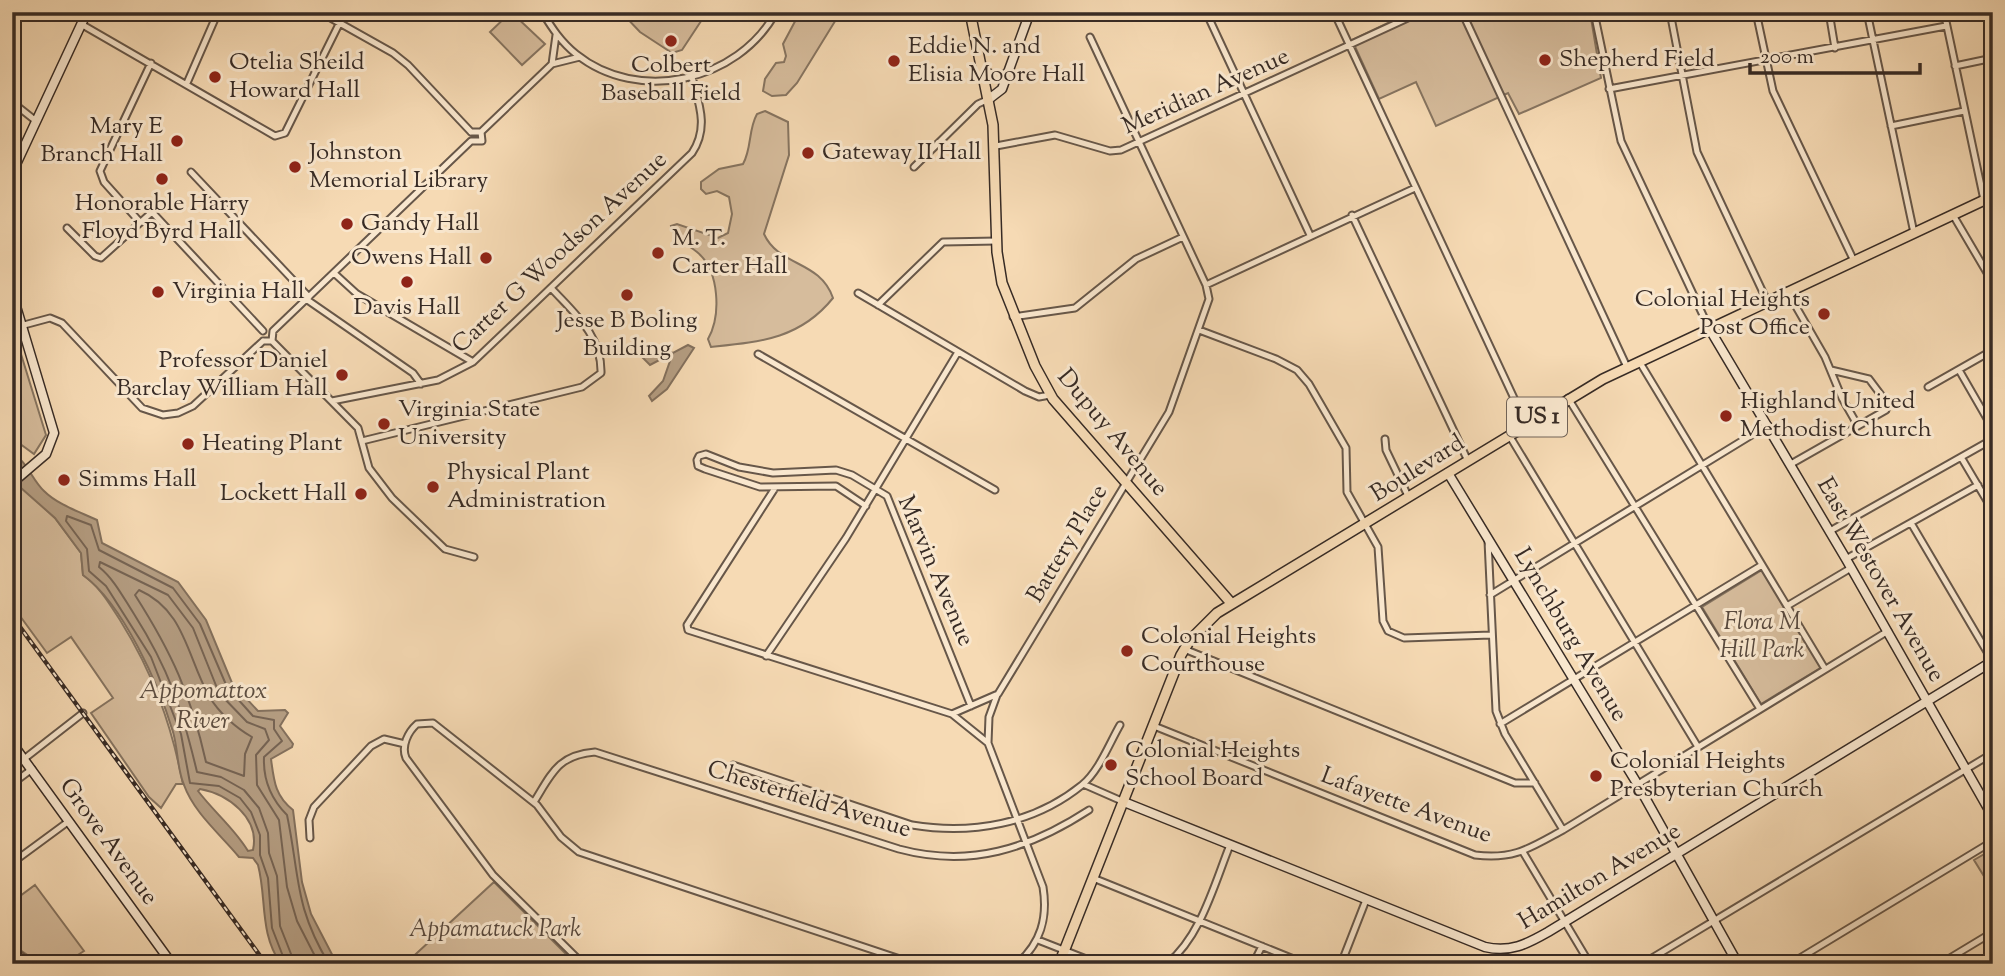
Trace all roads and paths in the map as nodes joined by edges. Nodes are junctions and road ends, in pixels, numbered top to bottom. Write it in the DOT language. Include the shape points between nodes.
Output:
graph roads {
  1 [pos="87,12"];
  2 [pos="218,12"];
  3 [pos="320,12"];
  4 [pos="345,12"];
  5 [pos="542,12"];
  6 [pos="776,12"];
  7 [pos="970,12"];
  8 [pos="1030,12"];
  9 [pos="1206,12"];
  10 [pos="1334,12"];
  11 [pos="1421,12"];
  12 [pos="1462,12"];
  13 [pos="1594,12"];
  14 [pos="1670,12"];
  15 [pos="1756,12"];
  16 [pos="1829,12"];
  17 [pos="1867,12"];
  18 [pos="1944,12"];
  19 [pos="81,24"];
  20 [pos="340,24"];
  21 [pos="1946,26"];
  22 [pos="556,35"];
  23 [pos="1090,37"];
  24 [pos="1873,40"];
  25 [pos="1349,46"];
  26 [pos="1835,48"];
  27 [pos="580,57"];
  28 [pos="1993,58"];
  29 [pos="1764,61"];
  30 [pos="150,63"];
  31 [pos="552,64"];
  32 [pos="1955,66"];
  33 [pos="984,72"];
  34 [pos="1008,75"];
  35 [pos="1682,76"];
  36 [pos="692,77"];
  37 [pos="187,83"];
  38 [pos="1609,89"];
  39 [pos="1244,95"];
  40 [pos="989,99"];
  41 [pos="12,102"];
  42 [pos="1964,111"];
  43 [pos="36,121"];
  44 [pos="1891,126"];
  45 [pos="471,132"];
  46 [pos="481,132"];
  47 [pos="471,141"];
  48 [pos="1139,143"];
  49 [pos="996,146"];
  50 [pos="914,167"];
  51 [pos="191,172"];
  52 [pos="12,173"];
  53 [pos="1415,188"];
  54 [pos="1988,198"];
  55 [pos="1352,215"];
  56 [pos="1953,215"];
  57 [pos="139,222"];
  58 [pos="67,228"];
  59 [pos="1914,233"];
  60 [pos="1310,235"];
  61 [pos="1183,237"];
  62 [pos="997,241"];
  63 [pos="1854,261"];
  64 [pos="334,273"];
  65 [pos="1993,283"];
  66 [pos="1206,285"];
  67 [pos="552,289"];
  68 [pos="1787,291"];
  69 [pos="12,293"];
  70 [pos="858,293"];
  71 [pos="308,298"];
  72 [pos="1767,301"];
  73 [pos="878,304"];
  74 [pos="1013,317"];
  75 [pos="24,325"];
  76 [pos="1709,328"];
  77 [pos="1199,330"];
  78 [pos="262,331"];
  79 [pos="273,331"];
  80 [pos="263,341"];
  81 [pos="272,341"];
  82 [pos="1993,350"];
  83 [pos="958,352"];
  84 [pos="758,354"];
  85 [pos="1639,361"];
  86 [pos="473,362"];
  87 [pos="1627,367"];
  88 [pos="1831,370"];
  89 [pos="1959,370"];
  90 [pos="421,384"];
  91 [pos="1928,387"];
  92 [pos="1050,395"];
  93 [pos="1568,398"];
  94 [pos="331,401"];
  95 [pos="1526,424"];
  96 [pos="1768,425"];
  97 [pos="1858,426"];
  98 [pos="1993,429"];
  99 [pos="1509,435"];
  100 [pos="1385,439"];
  101 [pos="1993,439"];
  102 [pos="907,440"];
  103 [pos="362,441"];
  104 [pos="1961,457"];
  105 [pos="1468,461"];
  106 [pos="1791,464"];
  107 [pos="1702,465"];
  108 [pos="1448,473"];
  109 [pos="12,483"];
  110 [pos="1125,483"];
  111 [pos="1978,485"];
  112 [pos="775,488"];
  113 [pos="995,490"];
  114 [pos="875,491"];
  115 [pos="1409,498"];
  116 [pos="866,506"];
  117 [pos="1635,506"];
  118 [pos="1993,511"];
  119 [pos="1911,523"];
  120 [pos="1367,524"];
  121 [pos="1830,531"];
  122 [pos="1488,537"];
  123 [pos="1574,543"];
  124 [pos="474,556"];
  125 [pos="1846,559"];
  126 [pos="1762,565"];
  127 [pos="1851,568"];
  128 [pos="1514,580"];
  129 [pos="1490,595"];
  130 [pos="1231,603"];
  131 [pos="1696,606"];
  132 [pos="1787,606"];
  133 [pos="1888,631"];
  134 [pos="1491,635"];
  135 [pos="1635,642"];
  136 [pos="1184,649"];
  137 [pos="766,656"];
  138 [pos="1992,662"];
  139 [pos="1825,669"];
  140 [pos="1574,679"];
  141 [pos="998,694"];
  142 [pos="1927,700"];
  143 [pos="971,706"];
  144 [pos="1760,709"];
  145 [pos="83,713"];
  146 [pos="952,714"];
  147 [pos="1500,724"];
  148 [pos="1120,725"];
  149 [pos="1154,726"];
  150 [pos="12,743"];
  151 [pos="988,743"];
  152 [pos="405,744"];
  153 [pos="1698,747"];
  154 [pos="1993,753"];
  155 [pos="24,759"];
  156 [pos="733,765"];
  157 [pos="1965,768"];
  158 [pos="32,769"];
  159 [pos="1535,783"];
  160 [pos="12,784"];
  161 [pos="1083,784"];
  162 [pos="1638,785"];
  163 [pos="534,802"];
  164 [pos="1124,802"];
  165 [pos="1089,810"];
  166 [pos="1991,811"];
  167 [pos="1017,820"];
  168 [pos="69,821"];
  169 [pos="1563,830"];
  170 [pos="310,838"];
  171 [pos="1993,841"];
  172 [pos="1027,845"];
  173 [pos="1230,845"];
  174 [pos="1523,852"];
  175 [pos="1677,853"];
  176 [pos="12,863"];
  177 [pos="1093,878"];
  178 [pos="1366,900"];
  179 [pos="1714,919"];
  180 [pos="1199,921"];
  181 [pos="1564,922"];
  182 [pos="1993,932"];
  183 [pos="1038,940"];
  184 [pos="1262,946"];
  185 [pos="12,949"];
  186 [pos="1064,950"];
  187 [pos="32,964"];
  188 [pos="172,964"];
  189 [pos="583,964"];
  190 [pos="915,964"];
  191 [pos="1017,964"];
  192 [pos="1059,964"];
  193 [pos="1099,964"];
  194 [pos="1167,964"];
  195 [pos="1253,964"];
  196 [pos="1306,964"];
  197 [pos="1341,964"];
  198 [pos="1590,964"];
  199 [pos="1642,964"];
  200 [pos="1738,964"];
  201 [pos="1790,964"];
  202 [pos="1940,964"];
  1 -- 19 [label="street"];
  2 -- 37 [label="street"];
  3 -- 20 [label="street"];
  4 -- 20 [label="street"];
  5 -- 22 [label="street"];
  6 -- 36 [label="street" via="737,56"];
  7 -- 33 [label="main road, Dupuy Avenue"];
  8 -- 34 [label="street"];
  9 -- 39 [label="street"];
  10 -- 25 [label="street"];
  11 -- 25 [label="street, Meridian Avenue"];
  12 -- 87 [label="street"];
  13 -- 38 [label="street"];
  14 -- 35 [label="street"];
  15 -- 29 [label="street"];
  16 -- 26 [label="street"];
  17 -- 24 [label="street"];
  18 -- 21 [label="street"];
  19 -- 30 [label="street"];
  19 -- 43 [label="street"];
  20 -- 37 [label="street" via="285,133 278,136"];
  20 -- 45 [label="street" via="408,65"];
  21 -- 24 [label="street"];
  21 -- 32 [label="street"];
  22 -- 27 [label="street"];
  22 -- 31 [label="street"];
  23 -- 48 [label="street"];
  24 -- 26 [label="street"];
  24 -- 44 [label="street"];
  25 -- 39 [label="street, Meridian Avenue"];
  25 -- 53 [label="street"];
  26 -- 29 [label="street"];
  27 -- 31 [label="street"];
  27 -- 36 [label="street" via="631,79 656,82"];
  28 -- 32 [label="street"];
  29 -- 35 [label="street"];
  29 -- 63 [label="street" via="1788,125"];
  30 -- 37 [label="street"];
  30 -- 57 [label="street" via="100,171 104,182"];
  31 -- 46 [label="street"];
  32 -- 42 [label="street"];
  33 -- 34 [label="main road"];
  33 -- 40 [label="main road, Dupuy Avenue"];
  34 -- 40 [label="street" via="999,93"];
  35 -- 38 [label="street"];
  35 -- 72 [label="street" via="1697,152"];
  36 -- 67 [label="street, Carter G Woodson Avenue" via="702,121 692,153"];
  38 -- 76 [label="street" via="1621,141"];
  39 -- 48 [label="street, Meridian Avenue"];
  39 -- 60 [label="street"];
  40 -- 49 [label="main road, Dupuy Avenue"];
  40 -- 50 [label="street" via="978,104"];
  41 -- 43 [label="street"];
  42 -- 44 [label="street"];
  42 -- 54 [label="street"];
  43 -- 52 [label="street"];
  44 -- 59 [label="street"];
  45 -- 46 [label="street"];
  45 -- 47 [label="street"];
  46 -- 47 [label="street" via="482,141"];
  47 -- 64 [label="street"];
  48 -- 49 [label="street, Meridian Avenue" via="1110,151 1055,135"];
  48 -- 61 [label="street"];
  49 -- 62 [label="main road, Dupuy Avenue"];
  51 -- 71 [label="street"];
  53 -- 55 [label="street"];
  53 -- 95 [label="street"];
  54 -- 56 [label="main road, Boulevard / US 1"];
  55 -- 60 [label="street"];
  55 -- 105 [label="street"];
  56 -- 59 [label="main road, Boulevard / US 1"];
  56 -- 65 [label="street"];
  57 -- 58 [label="street" via="101,258"];
  57 -- 78 [label="street" via="152,212"];
  59 -- 63 [label="main road, Boulevard / US 1"];
  60 -- 66 [label="street"];
  61 -- 66 [label="street"];
  61 -- 74 [label="street" via="1136,260 1075,308"];
  62 -- 73 [label="street" via="943,242"];
  62 -- 74 [label="main road, Dupuy Avenue" via="1002,284"];
  63 -- 68 [label="main road, Boulevard / US 1"];
  64 -- 71 [label="street"];
  64 -- 86 [label="street" via="357,294"];
  66 -- 77 [label="street, Battery Place" via="1209,299"];
  67 -- 86 [label="street, Carter G Woodson Avenue"];
  67 -- 103 [label="street" via="597,342 601,373 594,381"];
  68 -- 72 [label="main road, Boulevard / US 1"];
  68 -- 88 [label="street"];
  69 -- 75 [label="street"];
  70 -- 73 [label="street"];
  71 -- 79 [label="street"];
  71 -- 90 [label="street" via="413,373"];
  72 -- 76 [label="main road, Boulevard / US 1"];
  73 -- 83 [label="street"];
  74 -- 92 [label="main road, Dupuy Avenue"];
  75 -- 80 [label="street" via="50,318 62,323 137,403 163,415 192,406"];
  75 -- 109 [label="street" via="54,426 51,447"];
  76 -- 85 [label="main road, Boulevard / US 1"];
  76 -- 96 [label="street, East Westover Avenue"];
  77 -- 110 [label="street, Battery Place" via="1172,406"];
  77 -- 120 [label="street" via="1276,359 1302,376 1346,448 1346,486"];
  78 -- 79 [label="street"];
  78 -- 80 [label="street"];
  79 -- 81 [label="street"];
  80 -- 81 [label="street"];
  81 -- 94 [label="street"];
  82 -- 89 [label="street"];
  83 -- 92 [label="street" via="1034,395"];
  83 -- 102 [label="street"];
  84 -- 102 [label="street"];
  85 -- 87 [label="main road, Boulevard / US 1"];
  85 -- 107 [label="street"];
  86 -- 90 [label="street, Carter G Woodson Avenue" via="449,376"];
  87 -- 93 [label="main road, Boulevard / US 1"];
  88 -- 97 [label="street"];
  88 -- 97 [label="street" via="1869,379 1887,403 1884,412"];
  89 -- 91 [label="street"];
  89 -- 98 [label="street"];
  90 -- 94 [label="street, Carter G Woodson Avenue"];
  92 -- 110 [label="main road, Dupuy Avenue"];
  93 -- 95 [label="main road, Boulevard / US 1"];
  93 -- 117 [label="street"];
  94 -- 103 [label="street" via="358,428"];
  95 -- 99 [label="main road, Boulevard / US 1"];
  96 -- 106 [label="street, East Westover Avenue"];
  96 -- 107 [label="street"];
  97 -- 106 [label="street"];
  99 -- 105 [label="main road, Boulevard / US 1"];
  99 -- 123 [label="street"];
  100 -- 115 [label="street" via="1385,450"];
  101 -- 104 [label="street"];
  102 -- 113 [label="street"];
  102 -- 114 [label="street"];
  103 -- 124 [label="street" via="369,468 394,499 445,549"];
  104 -- 111 [label="street"];
  104 -- 121 [label="street"];
  105 -- 108 [label="main road, Boulevard / US 1"];
  106 -- 121 [label="street, East Westover Avenue"];
  107 -- 117 [label="street"];
  107 -- 126 [label="street"];
  108 -- 115 [label="main road, Boulevard / US 1"];
  108 -- 122 [label="street, Lynchburg Avenue"];
  110 -- 130 [label="main road, Dupuy Avenue"];
  110 -- 141 [label="street, Battery Place"];
  111 -- 118 [label="street"];
  111 -- 119 [label="street"];
  112 -- 114 [label="street, Marvin Avenue" via="705,469 698,466 697,458 706,454 739,467 773,473 836,470"];
  112 -- 116 [label="street, Marvin Avenue" via="836,486"];
  112 -- 137 [label="street" via="687,628"];
  114 -- 116 [label="street"];
  114 -- 143 [label="street, Marvin Avenue" via="890,500"];
  115 -- 120 [label="main road, Boulevard / US 1"];
  116 -- 137 [label="street"];
  117 -- 123 [label="street"];
  117 -- 131 [label="street"];
  119 -- 125 [label="street"];
  119 -- 138 [label="street"];
  120 -- 130 [label="main road, Boulevard / US 1"];
  120 -- 134 [label="street" via="1380,555 1384,621 1392,634 1408,638"];
  121 -- 125 [label="street, East Westover Avenue"];
  122 -- 128 [label="street, Lynchburg Avenue"];
  122 -- 129 [label="street"];
  123 -- 128 [label="street"];
  123 -- 135 [label="street"];
  125 -- 127 [label="street, East Westover Avenue"];
  126 -- 131 [label="street"];
  126 -- 132 [label="street"];
  127 -- 132 [label="street"];
  127 -- 133 [label="street, East Westover Avenue"];
  128 -- 129 [label="street"];
  128 -- 140 [label="street, Lynchburg Avenue"];
  129 -- 134 [label="street"];
  130 -- 136 [label="main road, Boulevard / US 1"];
  131 -- 135 [label="street"];
  131 -- 144 [label="street"];
  132 -- 139 [label="street"];
  133 -- 139 [label="street, Lafayette Avenue"];
  133 -- 142 [label="street, East Westover Avenue"];
  134 -- 147 [label="street" via="1494,700"];
  135 -- 140 [label="street"];
  135 -- 153 [label="street"];
  136 -- 149 [label="main road, Boulevard / US 1"];
  136 -- 159 [label="street" via="1515,783"];
  137 -- 146 [label="street"];
  138 -- 142 [label="street, Hamilton Avenue"];
  139 -- 144 [label="street, Lafayette Avenue"];
  140 -- 147 [label="street"];
  140 -- 162 [label="street, Lynchburg Avenue"];
  141 -- 143 [label="street"];
  141 -- 151 [label="street" via="989,717"];
  142 -- 157 [label="street, East Westover Avenue"];
  142 -- 175 [label="street, Hamilton Avenue"];
  143 -- 146 [label="street"];
  144 -- 153 [label="street, Lafayette Avenue"];
  145 -- 155 [label="street"];
  146 -- 151 [label="street"];
  147 -- 159 [label="street"];
  148 -- 161 [label="street, Chesterfield Avenue"];
  149 -- 164 [label="main road, Boulevard / US 1"];
  149 -- 174 [label="street, Lafayette Avenue" via="1475,855 1500,858"];
  150 -- 155 [label="street, Grove Avenue"];
  151 -- 167 [label="street"];
  152 -- 163 [label="street" via="417,724 433,723"];
  152 -- 170 [label="street" via="384,739 371,746 314,807"];
  152 -- 189 [label="street" via="405,758 493,875"];
  153 -- 162 [label="street, Lafayette Avenue"];
  154 -- 157 [label="street"];
  155 -- 158 [label="street, Grove Avenue"];
  156 -- 167 [label="street, Chesterfield Avenue" via="912,825 979,829"];
  157 -- 166 [label="street, East Westover Avenue"];
  157 -- 179 [label="street"];
  158 -- 160 [label="street"];
  158 -- 168 [label="street, Grove Avenue"];
  159 -- 169 [label="street"];
  161 -- 164 [label="street, Hamilton Avenue"];
  161 -- 167 [label="street, Chesterfield Avenue"];
  162 -- 169 [label="street, Lafayette Avenue"];
  162 -- 175 [label="street, Lynchburg Avenue"];
  163 -- 172 [label="street, Chesterfield Avenue" via="557,764 578,753 595,752 914,853 986,856"];
  163 -- 190 [label="street" via="579,852"];
  164 -- 173 [label="street, Hamilton Avenue"];
  164 -- 177 [label="main road, Boulevard / US 1"];
  165 -- 172 [label="street, Chesterfield Avenue"];
  167 -- 172 [label="street"];
  168 -- 176 [label="street"];
  168 -- 188 [label="street, Grove Avenue"];
  169 -- 174 [label="street, Lafayette Avenue"];
  171 -- 201 [label="street"];
  172 -- 183 [label="street" via="1045,897"];
  173 -- 178 [label="street, Hamilton Avenue"];
  173 -- 180 [label="street"];
  174 -- 181 [label="street"];
  175 -- 179 [label="street, Lynchburg Avenue"];
  175 -- 181 [label="street, Hamilton Avenue"];
  177 -- 180 [label="street"];
  177 -- 186 [label="main road, Boulevard / US 1"];
  178 -- 181 [label="street, Hamilton Avenue" via="1494,950 1522,946"];
  178 -- 197 [label="street"];
  179 -- 199 [label="street"];
  179 -- 200 [label="street, Lynchburg Avenue"];
  180 -- 184 [label="street"];
  180 -- 194 [label="street" via="1179,954"];
  181 -- 198 [label="street"];
  182 -- 202 [label="street"];
  183 -- 186 [label="street"];
  183 -- 191 [label="street"];
  184 -- 195 [label="street"];
  184 -- 196 [label="street"];
  185 -- 187 [label="street"];
  186 -- 192 [label="main road, Boulevard / US 1"];
  186 -- 193 [label="street"];
}
